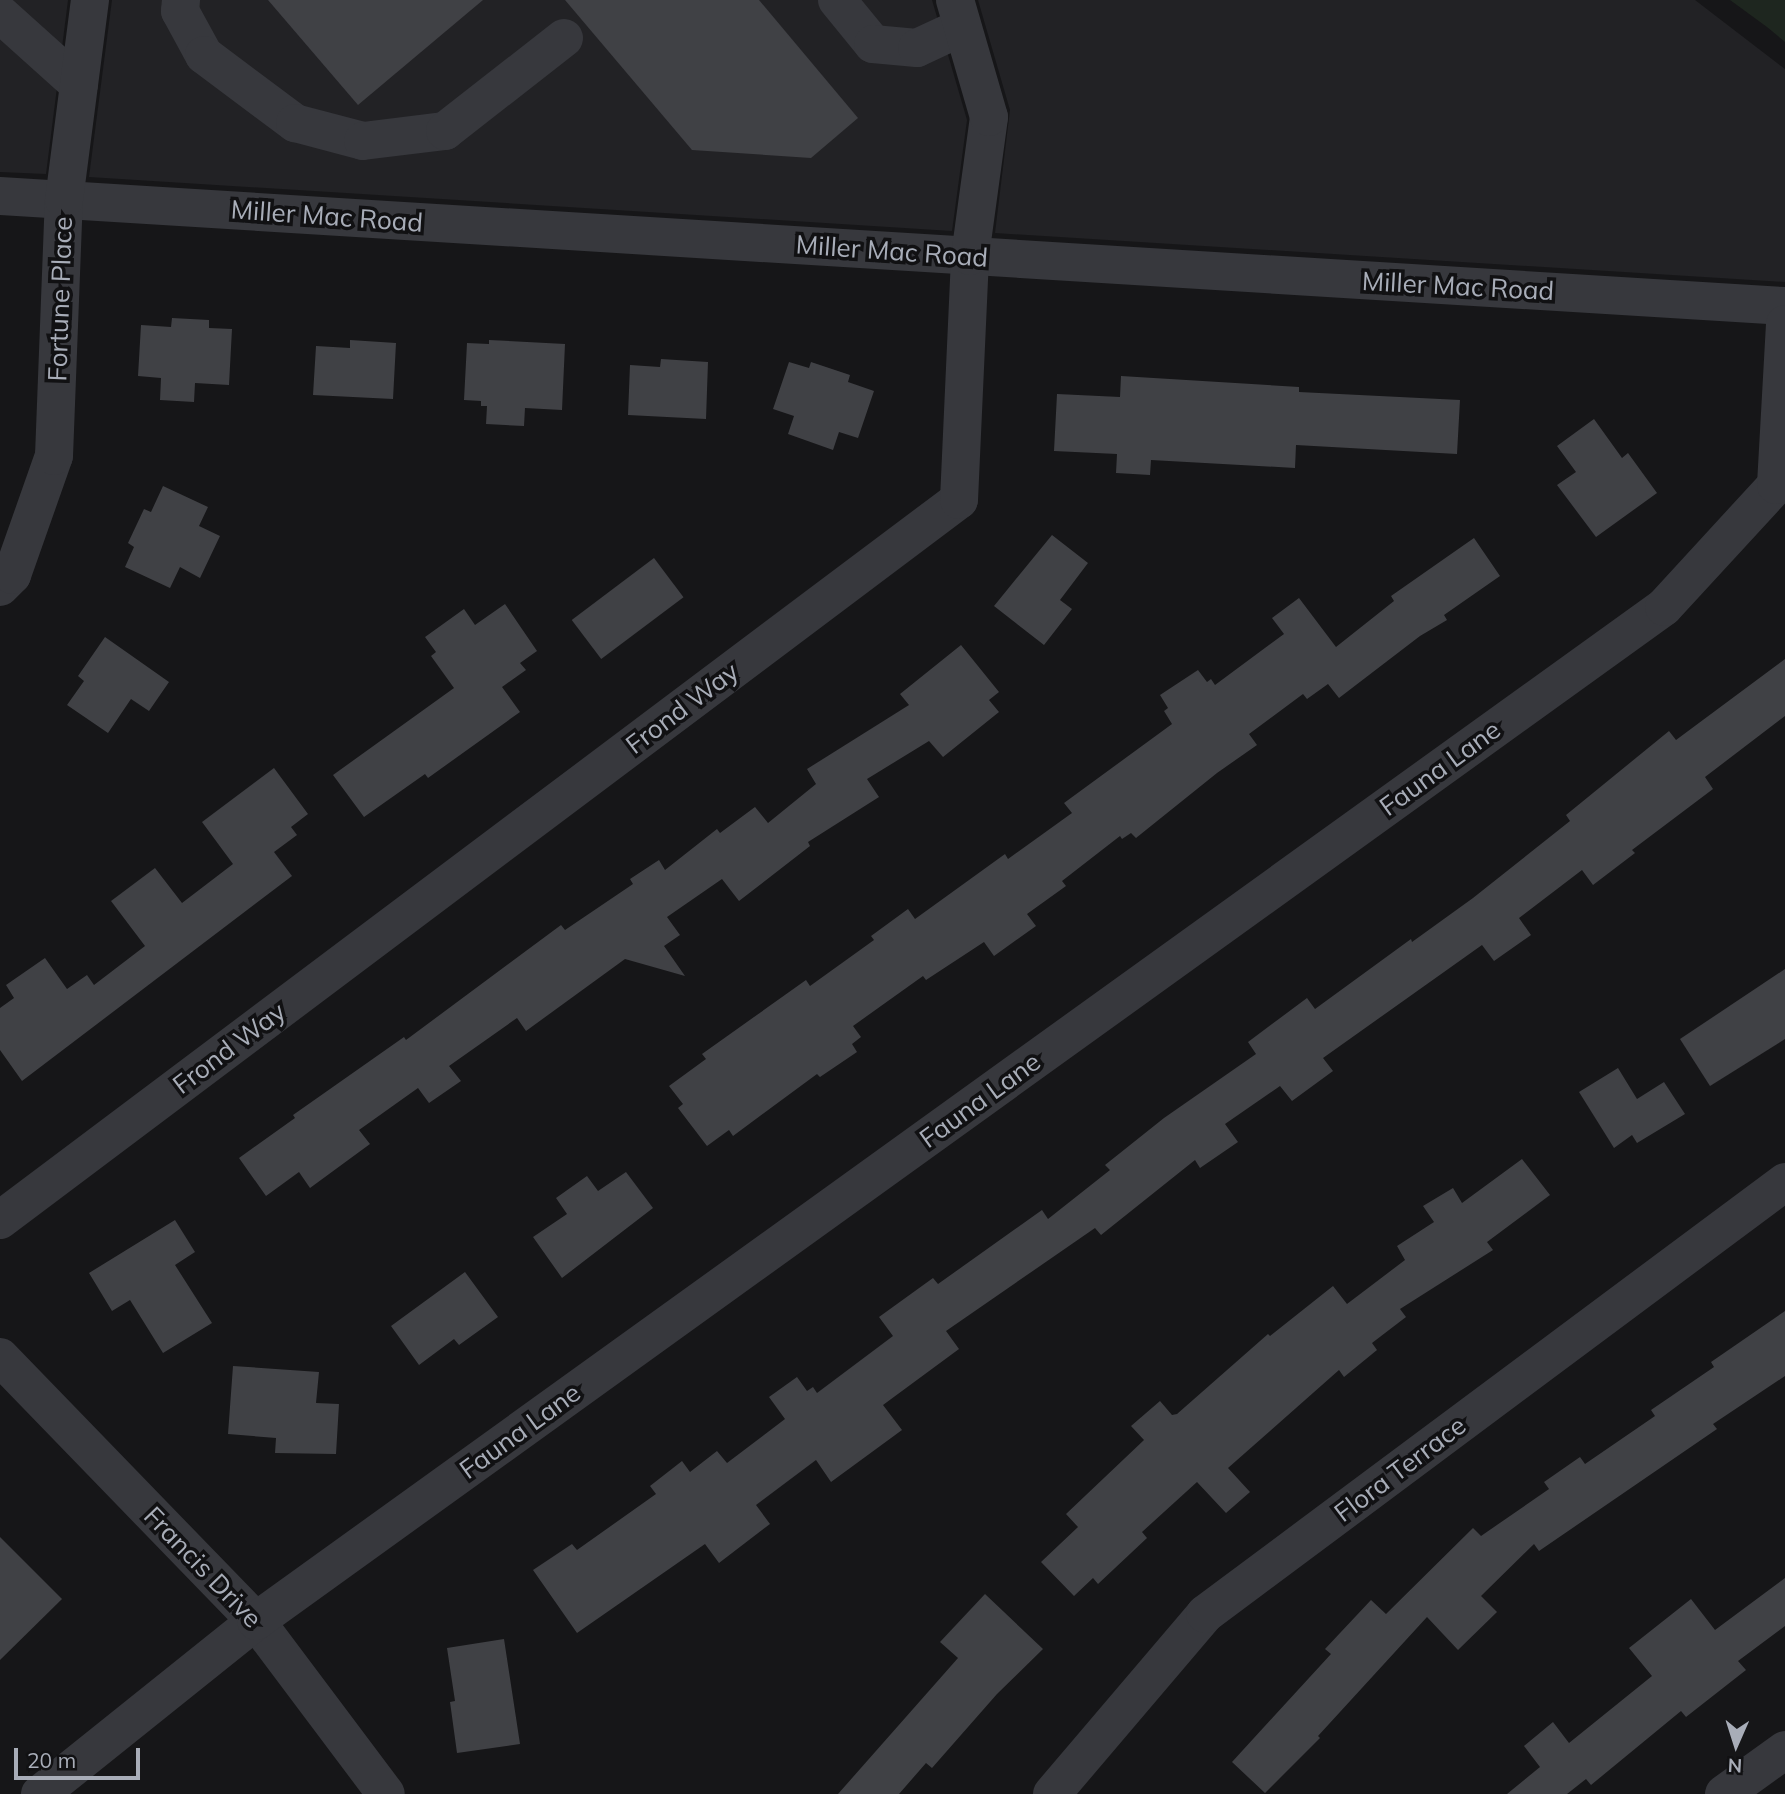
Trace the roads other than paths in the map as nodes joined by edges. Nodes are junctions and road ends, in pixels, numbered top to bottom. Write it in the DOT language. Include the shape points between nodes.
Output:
graph roads {
  1 [pos="90,0"];
  2 [pos="155,0"];
  3 [pos="181,0"];
  4 [pos="837,0"];
  5 [pos="0,14"];
  6 [pos="958,14"];
  7 [pos="564,37"];
  8 [pos="79,85"];
  9 [pos="0,196"];
  10 [pos="64,200"];
  11 [pos="970,256"];
  12 [pos="1785,306"];
  13 [pos="1785,324"];
  14 [pos="0,587"];
  15 [pos="1785,1182"];
  16 [pos="0,1220"];
  17 [pos="0,1357"];
  18 [pos="256,1621"];
  19 [pos="1785,1750"];
  20 [pos="40,1794"];
  21 [pos="386,1794"];
  22 [pos="1052,1794"];
  23 [pos="1724,1794"];
  1 -- 8 [label="street, Fortune Place"];
  2 -- 3 [label="street"];
  3 -- 7 [label="street" via="180,11 204,55 295,123 363,141 445,131"];
  4 -- 6 [label="street" via="873,44 918,48"];
  5 -- 8 [label="street"];
  6 -- 11 [label="street, Frond Way" via="989,117"];
  8 -- 10 [label="street, Fortune Place"];
  9 -- 10 [label="street, Miller Mac Road"];
  10 -- 11 [label="street, Miller Mac Road"];
  10 -- 14 [label="street, Fortune Place" via="54,456 12,575"];
  11 -- 12 [label="street, Miller Mac Road"];
  11 -- 16 [label="street, Frond Way" via="959,500"];
  13 -- 18 [label="street, Fauna Lane" via="1776,485 1664,607"];
  15 -- 22 [label="street, Flora Terrace" via="1206,1614"];
  17 -- 18 [label="street, Francis Drive"];
  18 -- 20 [label="street, Fauna Lane"];
  18 -- 21 [label="street, Francis Drive"];
  19 -- 23 [label="street"];
}
